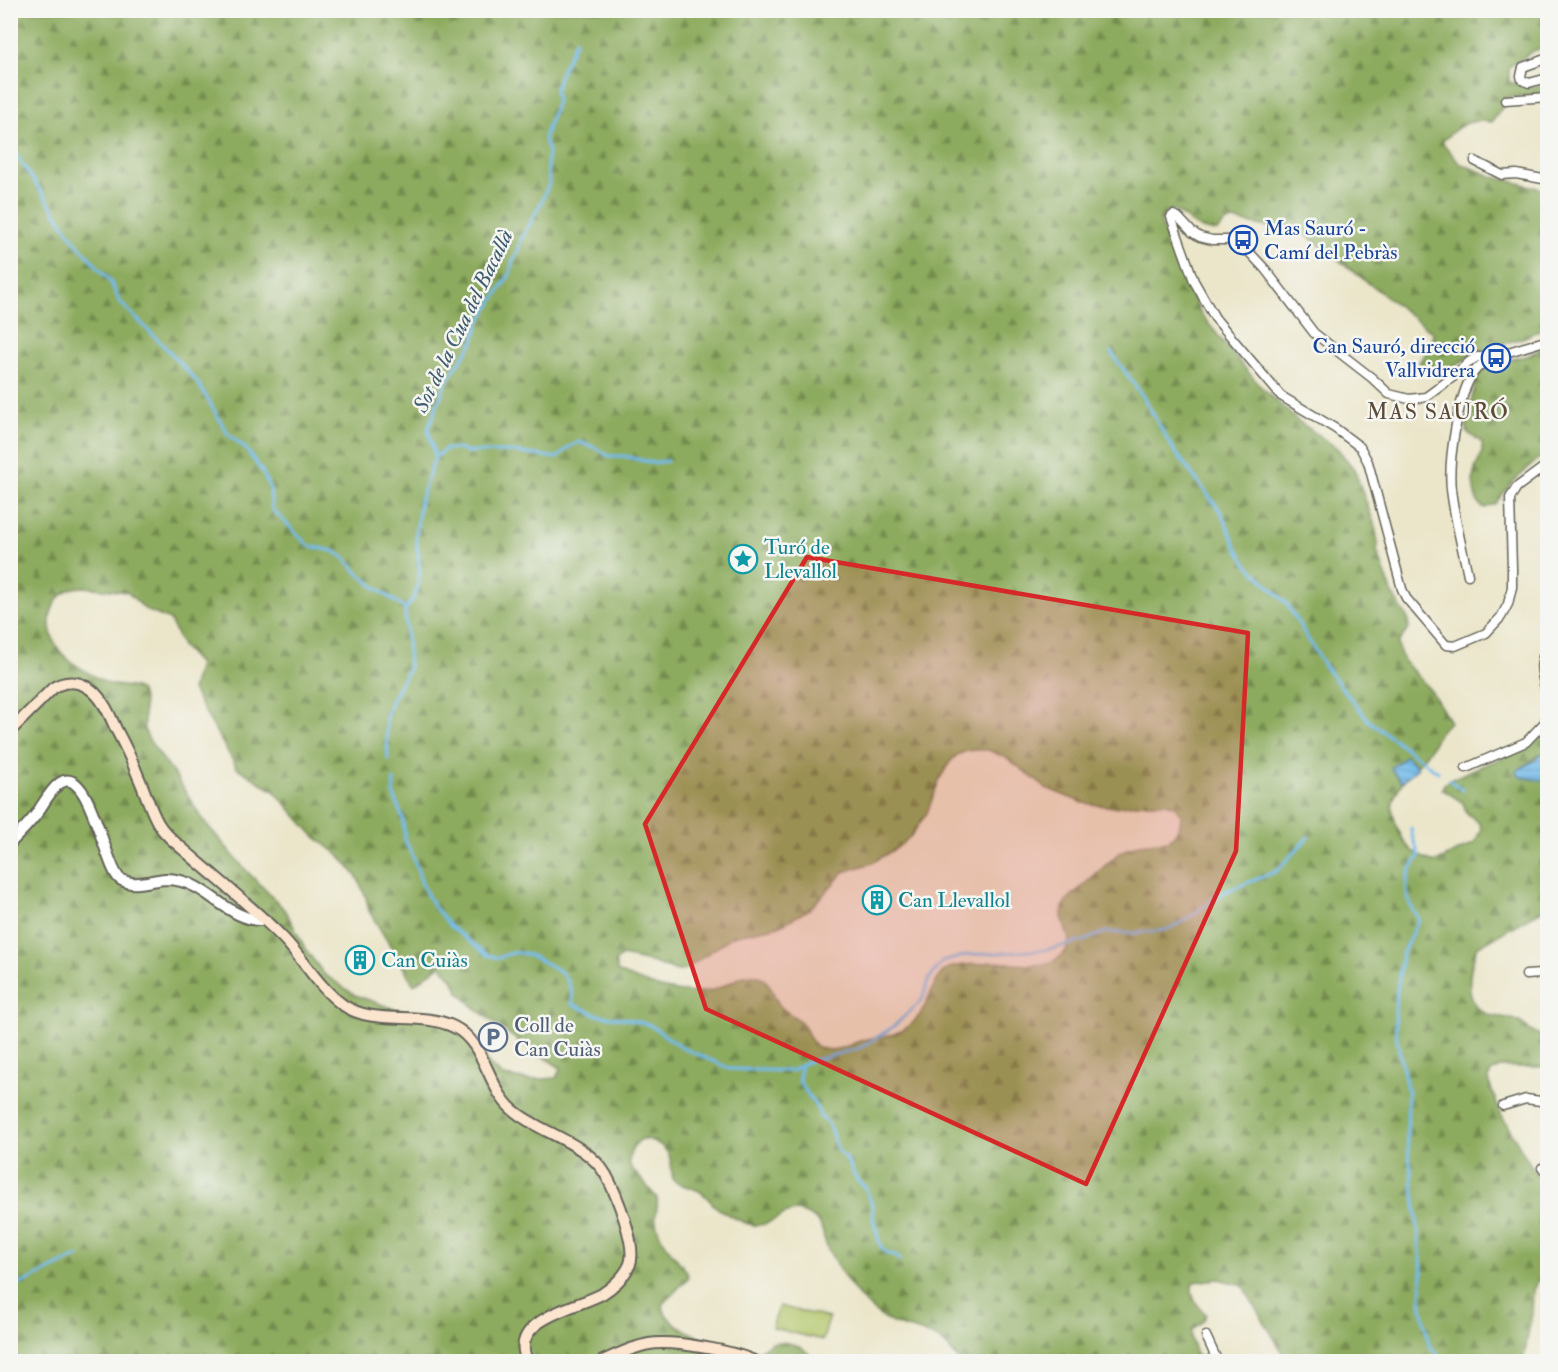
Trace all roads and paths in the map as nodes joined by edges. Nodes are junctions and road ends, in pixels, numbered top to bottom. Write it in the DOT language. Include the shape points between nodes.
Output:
graph roads {
  1 [pos="1548,58"];
  2 [pos="1548,78"];
  3 [pos="1548,96"];
  4 [pos="1505,100"];
  5 [pos="1475,161"];
  6 [pos="1548,180"];
  7 [pos="1548,340"];
  8 [pos="1492,357"];
  9 [pos="1548,464"];
  10 [pos="1468,575"];
  11 [pos="1548,646"];
  12 [pos="10,731"];
  13 [pos="1466,768"];
  14 [pos="10,843"];
  15 [pos="265,920"];
  16 [pos="1541,974"];
  17 [pos="1526,975"];
  18 [pos="1548,1102"];
  19 [pos="1503,1106"];
  20 [pos="1206,1336"];
  21 [pos="528,1362"];
  22 [pos="601,1362"];
  23 [pos="756,1362"];
  24 [pos="1218,1362"];
  1 -- 2 [label="street" via="1523,67 1521,76 1529,82"];
  3 -- 4 [label="street"];
  5 -- 6 [label="street" via="1502,175"];
  7 -- 8 [label="street"];
  8 -- 9 [label="street" via="1469,362 1426,397 1409,399 1389,394 1314,333 1250,253 1231,240 1200,237 1178,217 1171,217 1194,281 1215,318 1281,396 1360,447 1368,462 1402,589 1446,645 1455,646 1480,637 1504,610 1512,587 1510,498 1517,487"];
  8 -- 10 [label="street" via="1470,378 1452,454 1451,490"];
  11 -- 13 [label="street" via="1540,670 1546,694 1546,721 1526,742"];
  12 -- 15 [label="main road" via="59,684 76,683 90,689 107,709 163,831"];
  14 -- 15 [label="street" via="57,785 71,781 88,801 112,869 120,879 134,883 180,881 249,920"];
  15 -- 21 [label="main road" via="348,1008 363,1014 437,1022 458,1029 472,1043 513,1110 589,1156 604,1172 630,1243 630,1264 602,1294 534,1326 525,1341"];
  16 -- 17 [label="street"];
  18 -- 19 [label="street" via="1526,1099"];
  20 -- 24 [label="street"];
  22 -- 23 [label="main road" via="633,1348 660,1343 728,1353"];
}
